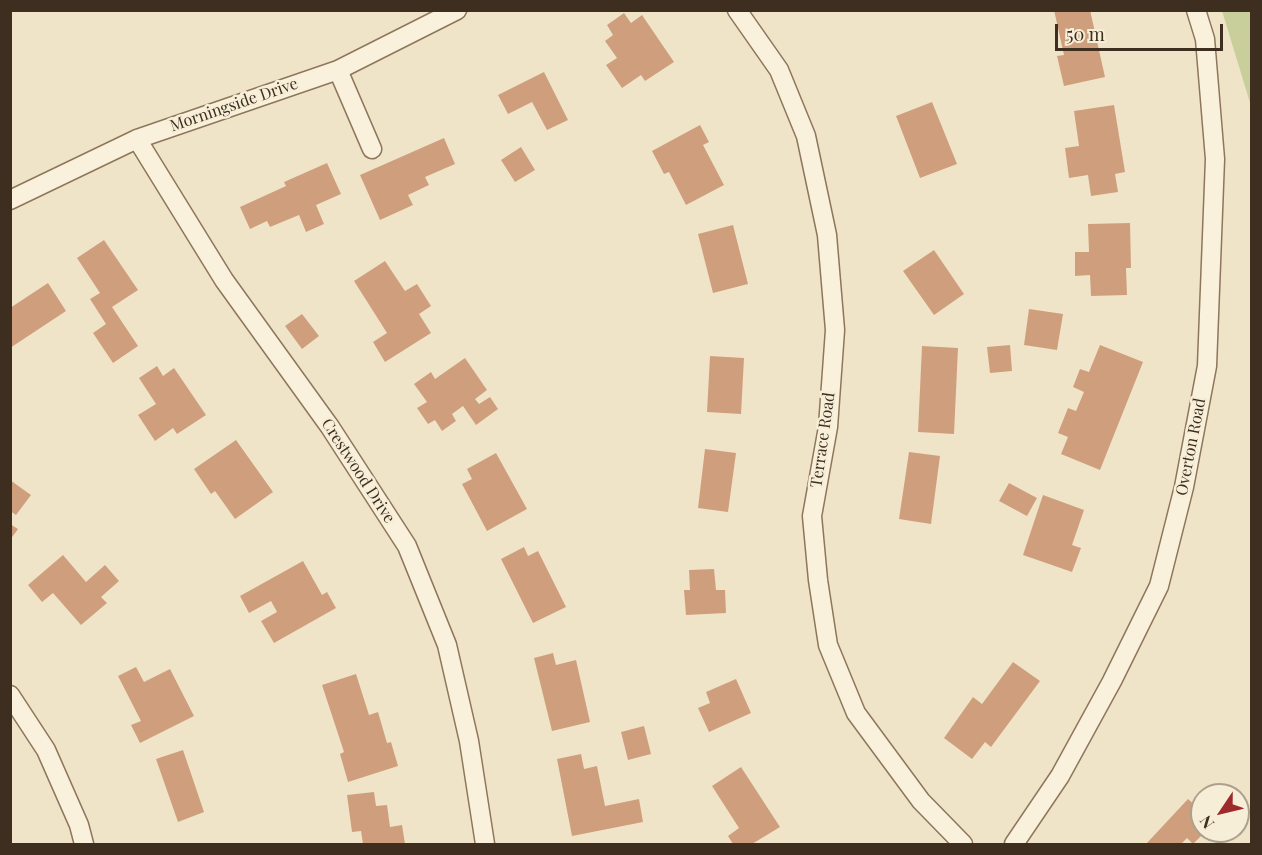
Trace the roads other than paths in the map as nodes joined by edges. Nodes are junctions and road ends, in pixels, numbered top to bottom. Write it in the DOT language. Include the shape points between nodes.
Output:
graph roads {
  1 [pos="457,10"];
  2 [pos="737,10"];
  3 [pos="1196,10"];
  4 [pos="338,70"];
  5 [pos="137,139"];
  6 [pos="372,149"];
  7 [pos="10,200"];
  8 [pos="10,695"];
  9 [pos="84,844"];
  10 [pos="485,844"];
  11 [pos="963,844"];
  12 [pos="1014,844"];
  1 -- 4 [label="street, Morningside Drive"];
  2 -- 11 [label="street, Terrace Road" via="779,70 806,136 827,235 835,330 828,427 812,516 828,645 856,713 921,801"];
  3 -- 12 [label="street, Overton Road" via="1205,39 1215,159 1207,366 1184,487 1160,586 1060,776"];
  4 -- 5 [label="street, Morningside Drive"];
  4 -- 6 [label="street"];
  5 -- 7 [label="street, Morningside Drive"];
  5 -- 10 [label="street, Crestwood Drive" via="224,280 330,427 407,546 447,645 469,741"];
  8 -- 9 [label="street" via="46,750"];
}
